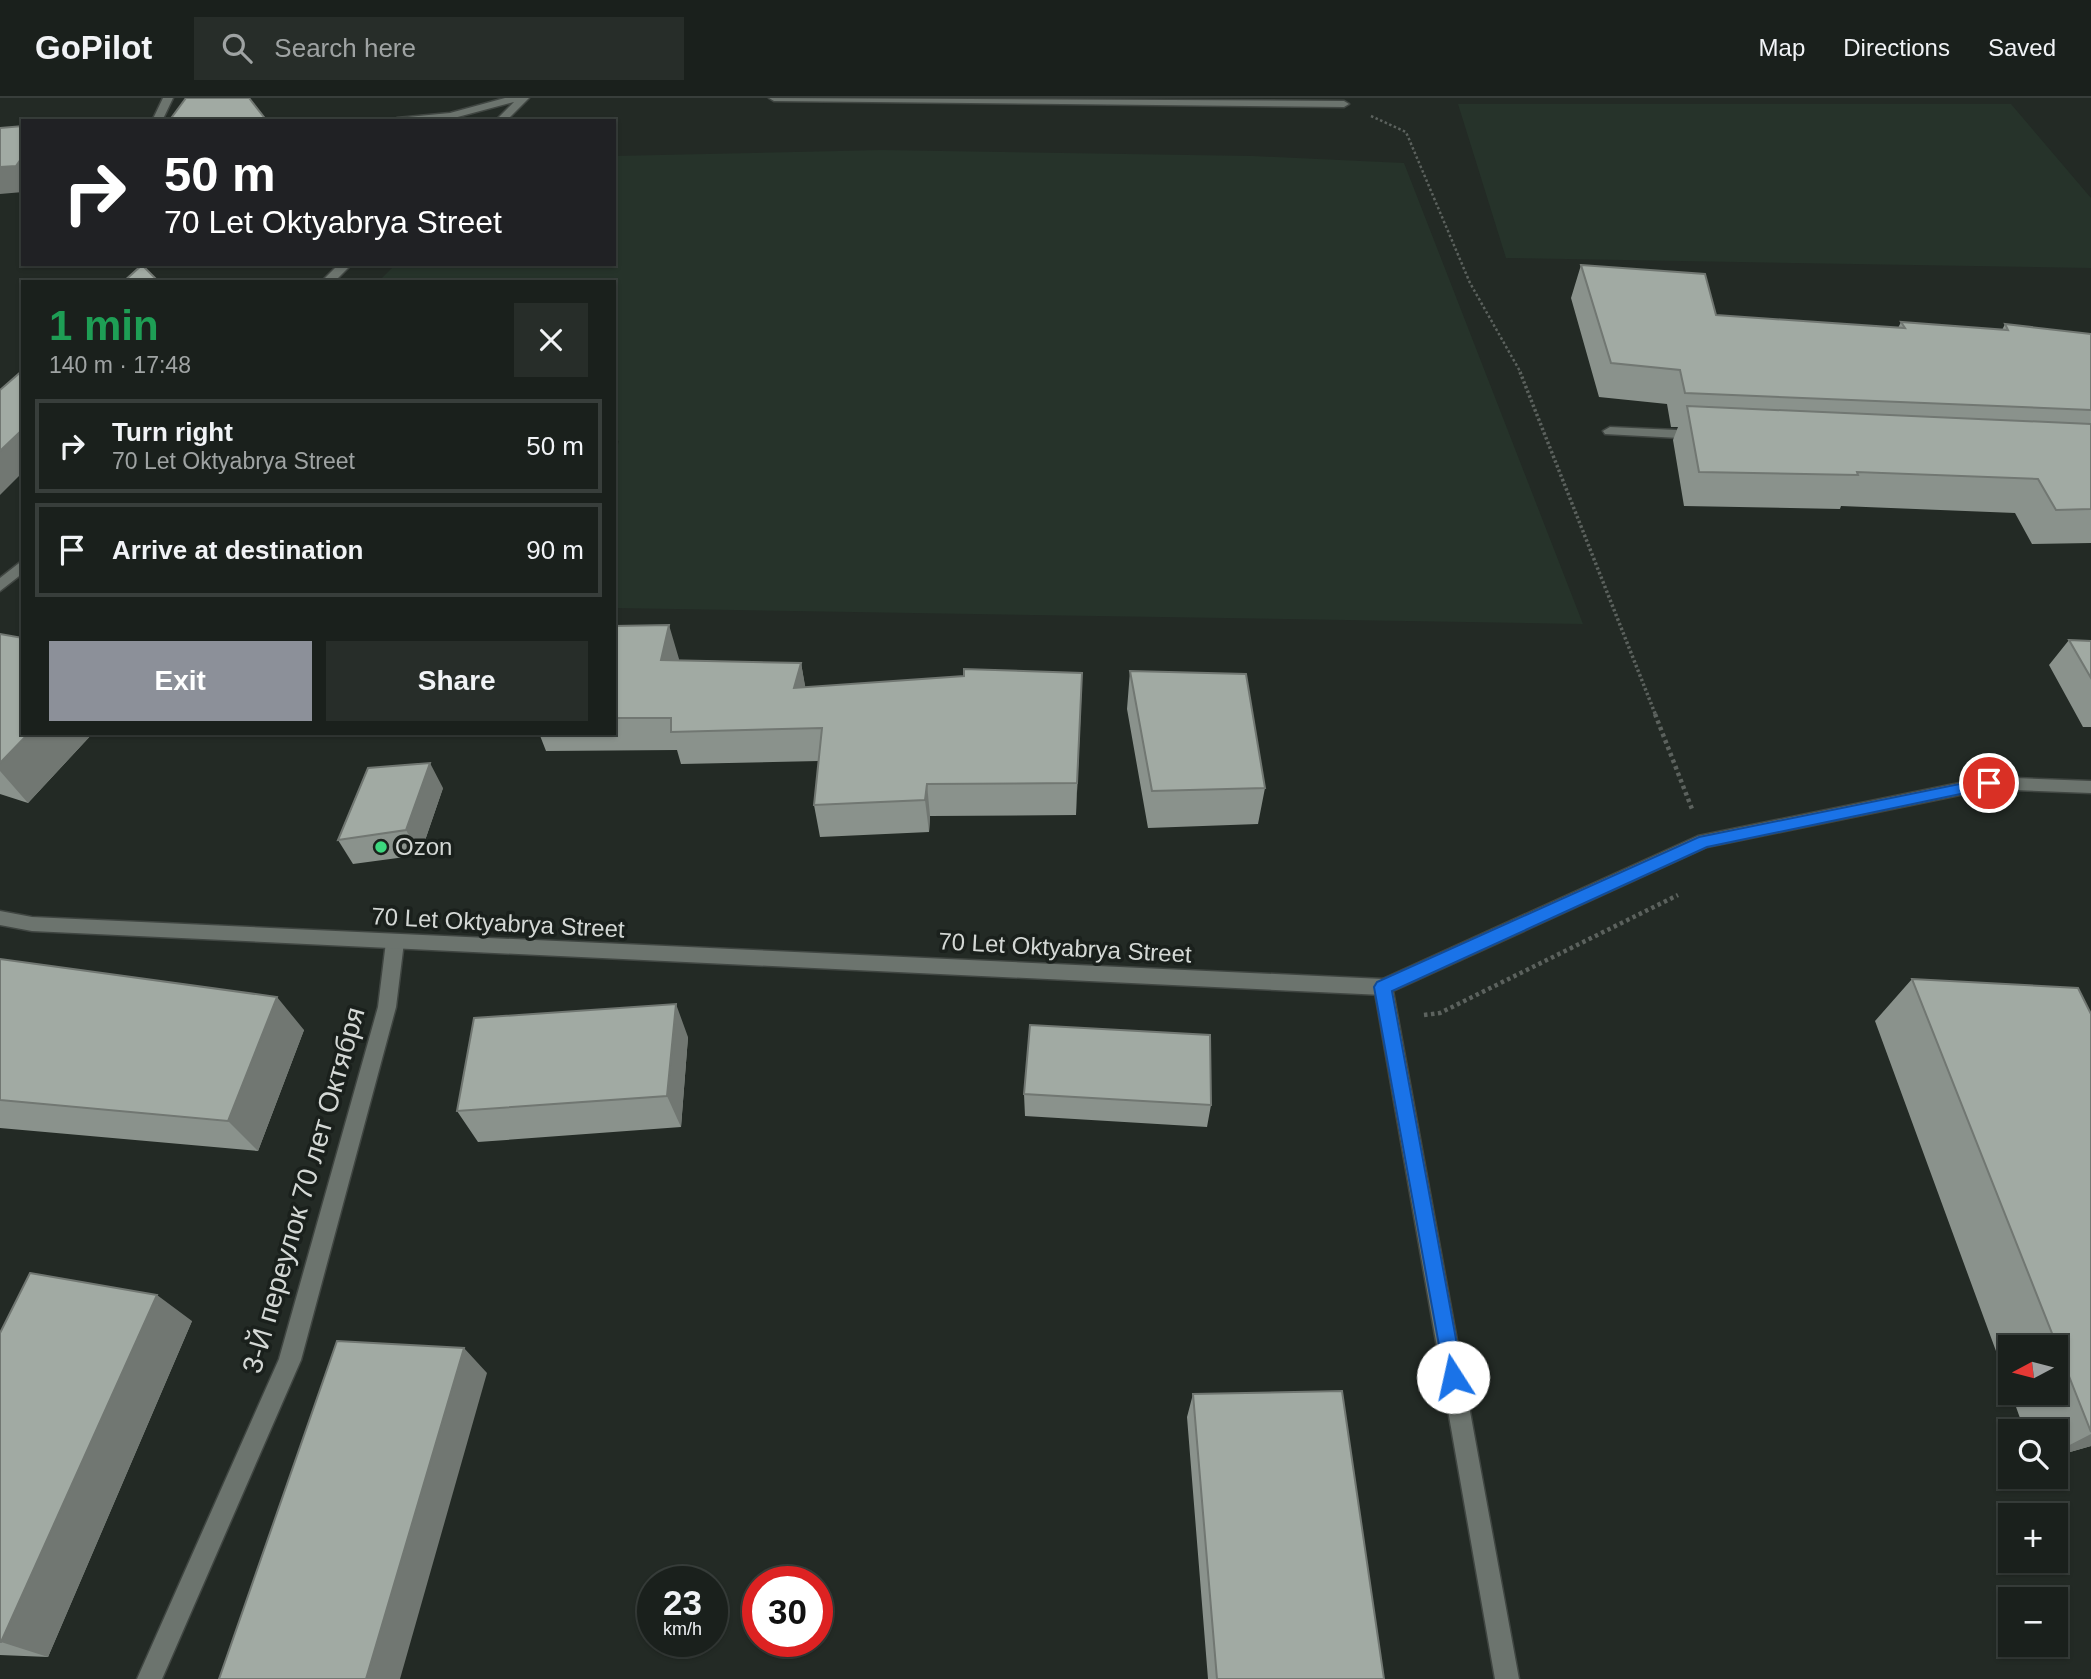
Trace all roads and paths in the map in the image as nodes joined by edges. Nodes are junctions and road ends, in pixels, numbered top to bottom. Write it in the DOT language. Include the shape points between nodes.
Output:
graph roads {
  1 [pos="168,98"];
  2 [pos="517,98"];
  3 [pos="524,98"];
  4 [pos="774,98"];
  5 [pos="1344,104"];
  6 [pos="159,119"];
  7 [pos="418,119"];
  8 [pos="502,119"];
  9 [pos="344,266"];
  10 [pos="329,280"];
  11 [pos="1610,431"];
  12 [pos="1706,435"];
  13 [pos="21,567"];
  14 [pos="0,586"];
  15 [pos="2091,787"];
  16 [pos="1704,841"];
  17 [pos="1690,888"];
  18 [pos="0,918"];
  19 [pos="395,943"];
  20 [pos="1382,987"];
  21 [pos="1389,1020"];
  22 [pos="149,1679"];
  23 [pos="1507,1679"];
  1 -- 6 [label="street"];
  2 -- 7 [label="street" via="450,116"];
  3 -- 8 [label="street"];
  4 -- 5 [label="street"];
  5 -- 16 [label="path" via="1406,132 1470,284 1527,384"];
  9 -- 10 [label="street"];
  11 -- 12 [label="street"];
  13 -- 14 [label="street"];
  15 -- 16 [label="street, 70 Let Oktyabrya Street" via="1989,783"];
  16 -- 20 [label="street, 70 Let Oktyabrya Street"];
  17 -- 21 [label="path" via="1440,1013"];
  18 -- 19 [label="street, 70 Let Oktyabrya Street" via="32,924"];
  19 -- 20 [label="street, 70 Let Oktyabrya Street"];
  19 -- 22 [label="street, 3-Й переулок 70 лет Октября" via="387,1007 290,1360"];
  20 -- 21 [label="street"];
  21 -- 23 [label="street"];
}
